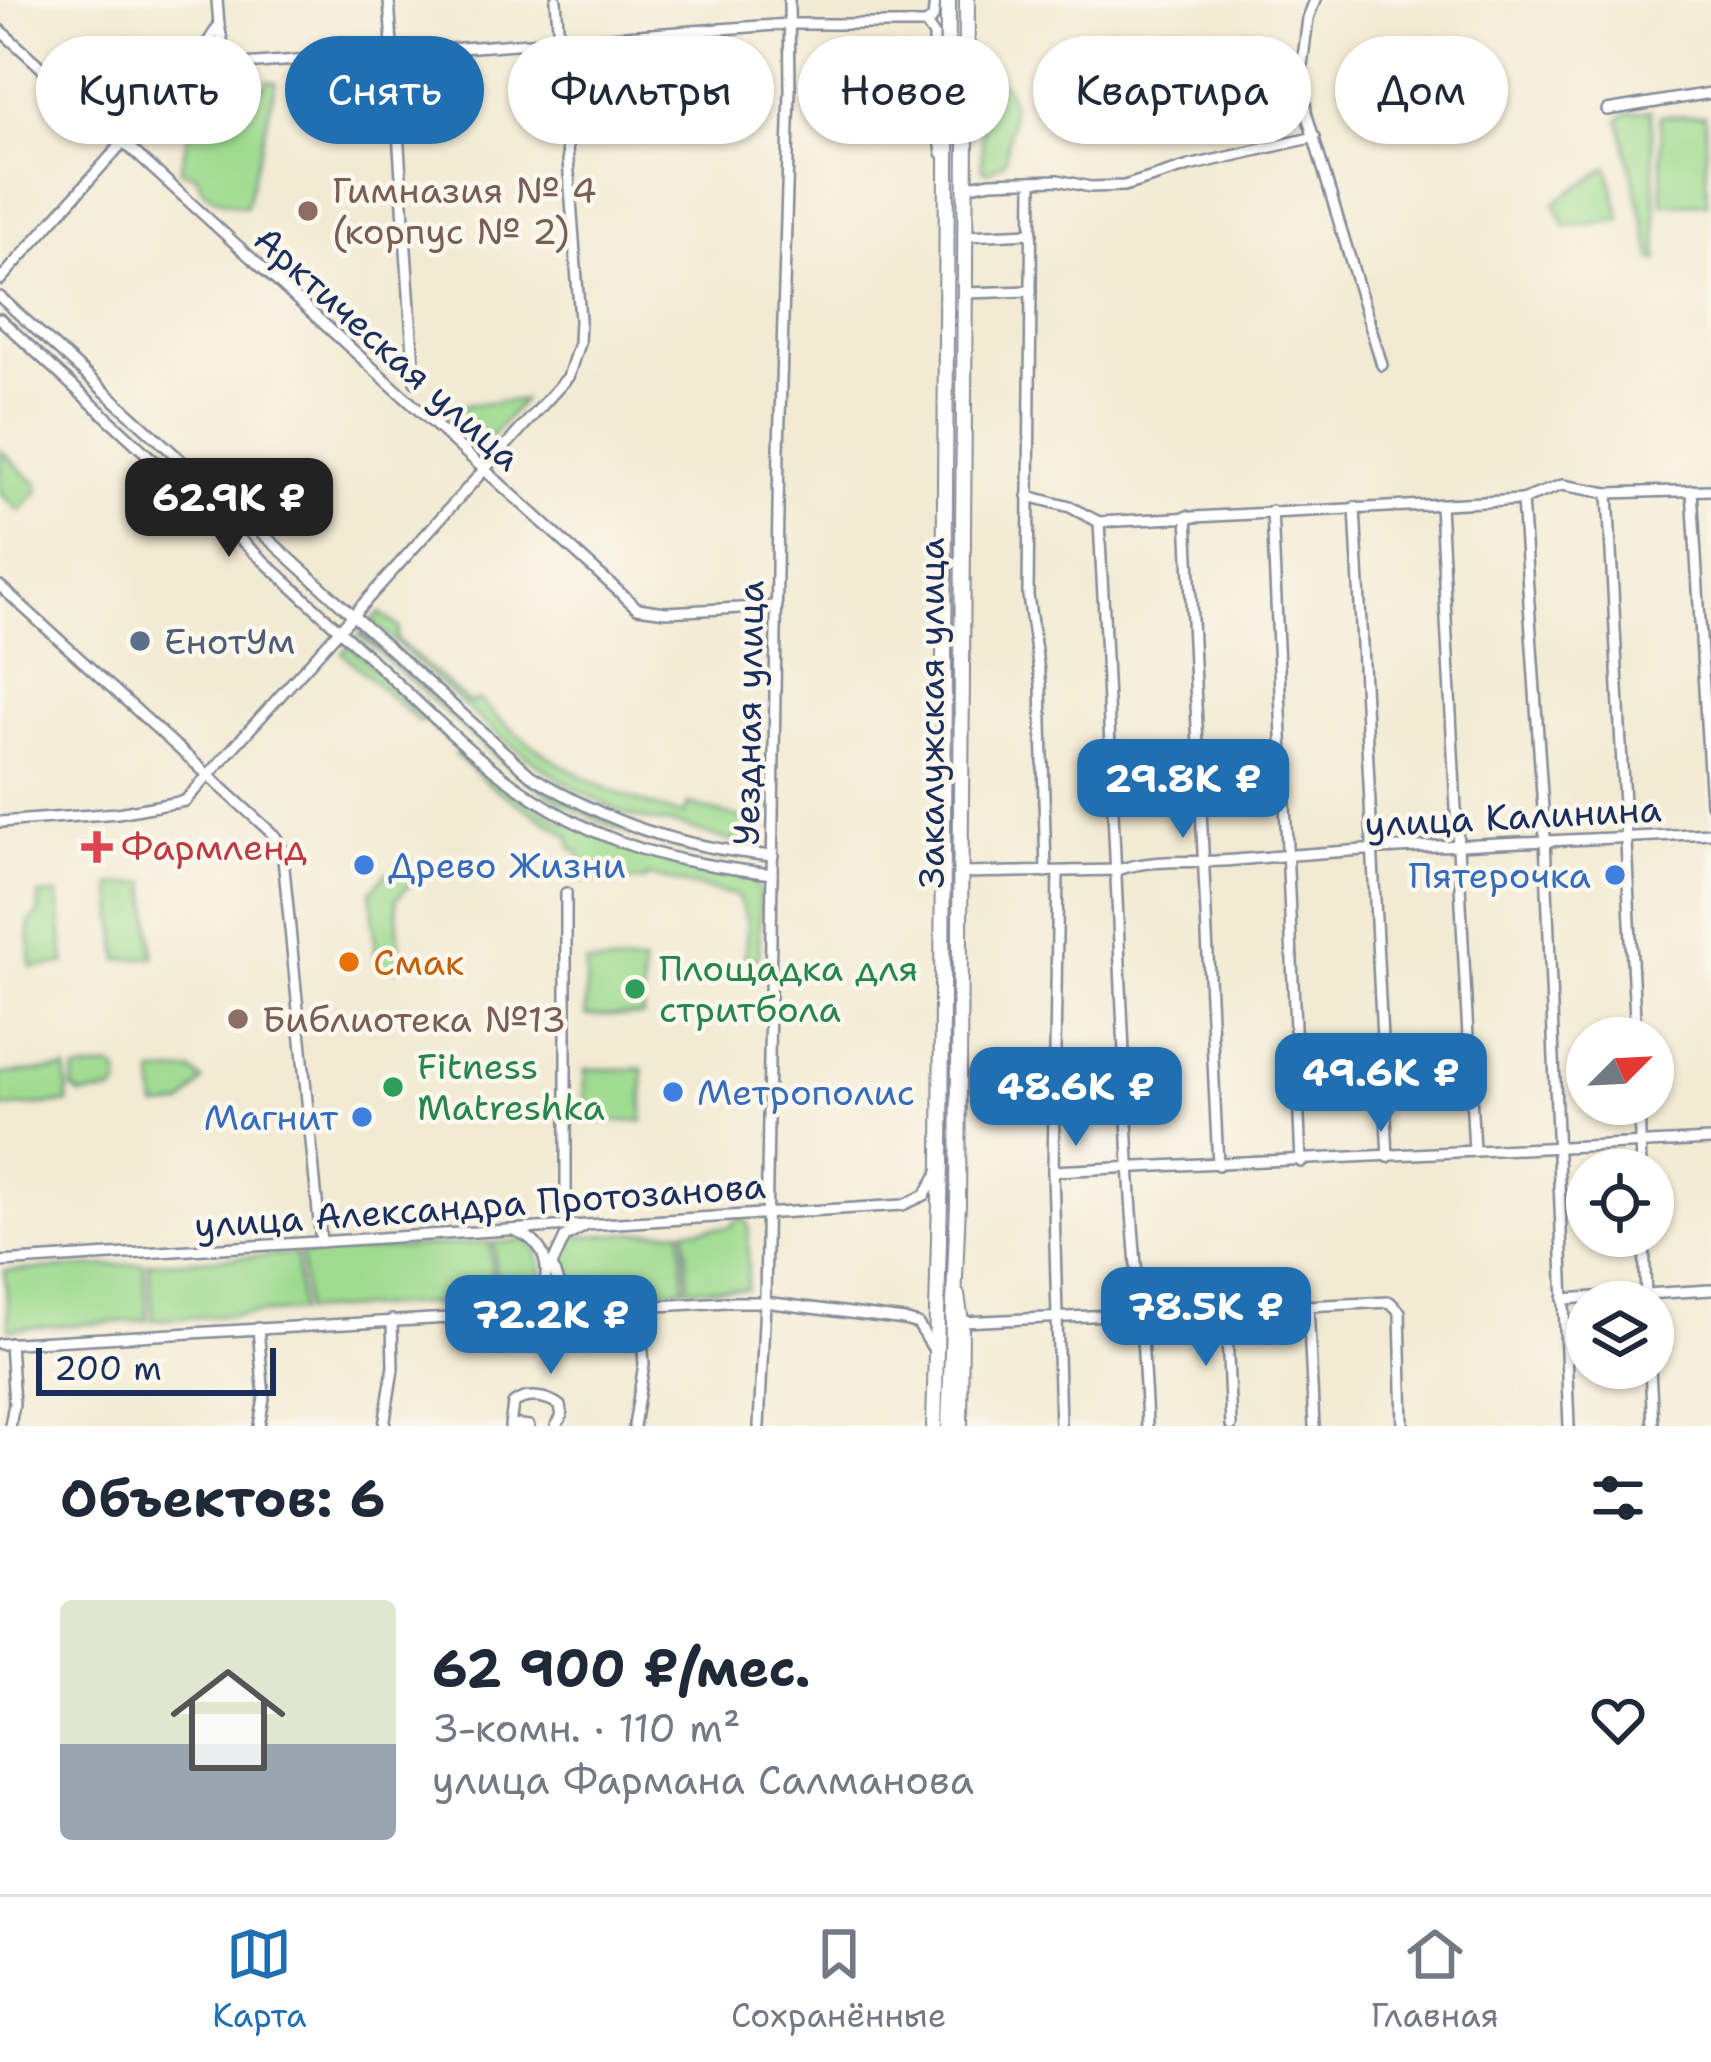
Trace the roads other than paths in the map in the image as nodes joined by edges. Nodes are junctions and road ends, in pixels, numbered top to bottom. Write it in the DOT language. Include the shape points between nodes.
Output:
graph roads {
  1 [pos="218,0"];
  2 [pos="388,0"];
  3 [pos="556,0"];
  4 [pos="788,0"];
  5 [pos="935,0"];
  6 [pos="948,0"];
  7 [pos="968,0"];
  8 [pos="1315,0"];
  9 [pos="789,24"];
  10 [pos="926,24"];
  11 [pos="219,25"];
  12 [pos="0,31"];
  13 [pos="214,36"];
  14 [pos="222,36"];
  15 [pos="391,36"];
  16 [pos="559,36"];
  17 [pos="605,36"];
  18 [pos="36,64"];
  19 [pos="1711,93"];
  20 [pos="1607,110"];
  21 [pos="1315,137"];
  22 [pos="123,144"];
  23 [pos="398,144"];
  24 [pos="566,144"];
  25 [pos="948,175"];
  26 [pos="1032,183"];
  27 [pos="964,187"];
  28 [pos="1032,233"];
  29 [pos="964,236"];
  30 [pos="0,280"];
  31 [pos="1031,291"];
  32 [pos="964,293"];
  33 [pos="0,298"];
  34 [pos="0,320"];
  35 [pos="1382,364"];
  36 [pos="415,382"];
  37 [pos="159,443"];
  38 [pos="147,455"];
  39 [pos="180,463"];
  40 [pos="485,473"];
  41 [pos="169,475"];
  42 [pos="1692,490"];
  43 [pos="1711,490"];
  44 [pos="1608,493"];
  45 [pos="1028,496"];
  46 [pos="1522,500"];
  47 [pos="1440,506"];
  48 [pos="1355,507"];
  49 [pos="1272,511"];
  50 [pos="1187,516"];
  51 [pos="1099,522"];
  52 [pos="0,586"];
  53 [pos="777,606"];
  54 [pos="353,618"];
  55 [pos="340,632"];
  56 [pos="209,777"];
  57 [pos="1711,804"];
  58 [pos="0,822"];
  59 [pos="1711,833"];
  60 [pos="1545,838"];
  61 [pos="1628,838"];
  62 [pos="1459,842"];
  63 [pos="1373,851"];
  64 [pos="1288,855"];
  65 [pos="772,856"];
  66 [pos="1207,863"];
  67 [pos="1118,870"];
  68 [pos="1052,872"];
  69 [pos="960,873"];
  70 [pos="772,874"];
  71 [pos="566,893"];
  72 [pos="1635,1017"];
  73 [pos="1640,1125"];
  74 [pos="1711,1140"];
  75 [pos="1640,1143"];
  76 [pos="1556,1148"];
  77 [pos="1640,1149"];
  78 [pos="1474,1151"];
  79 [pos="1388,1157"];
  80 [pos="941,1162"];
  81 [pos="1301,1162"];
  82 [pos="1218,1165"];
  83 [pos="1130,1168"];
  84 [pos="1053,1172"];
  85 [pos="766,1213"];
  86 [pos="592,1222"];
  87 [pos="566,1223"];
  88 [pos="507,1228"];
  89 [pos="321,1242"];
  90 [pos="0,1262"];
  91 [pos="956,1276"];
  92 [pos="1711,1290"];
  93 [pos="1674,1295"];
  94 [pos="1564,1299"];
  95 [pos="765,1302"];
  96 [pos="639,1305"];
  97 [pos="1308,1305"];
  98 [pos="589,1309"];
  99 [pos="1226,1311"];
  100 [pos="515,1313"];
  101 [pos="1143,1315"];
  102 [pos="392,1320"];
  103 [pos="1055,1320"];
  104 [pos="962,1322"];
  105 [pos="258,1328"];
  106 [pos="5,1343"];
  107 [pos="937,1370"];
  108 [pos="1651,1389"];
  109 [pos="510,1425"];
  110 [pos="10,1426"];
  111 [pos="259,1426"];
  112 [pos="384,1426"];
  113 [pos="529,1426"];
  114 [pos="556,1426"];
  115 [pos="634,1426"];
  116 [pos="759,1426"];
  117 [pos="934,1426"];
  118 [pos="949,1426"];
  119 [pos="961,1426"];
  120 [pos="1060,1426"];
  121 [pos="1147,1426"];
  122 [pos="1231,1426"];
  123 [pos="1315,1426"];
  124 [pos="1402,1426"];
  125 [pos="1569,1426"];
  126 [pos="1653,1426"];
  1 -- 11 [label="street"];
  2 -- 15 [label="street, Арктическая улица"];
  3 -- 16 [label="street"];
  4 -- 9 [label="street, Уездная улица"];
  5 -- 10 [label="street"];
  6 -- 25 [label="highway"];
  7 -- 27 [label="highway, Закалужская улица"];
  8 -- 21 [label="street" via="1301,88"];
  9 -- 10 [label="street"];
  9 -- 17 [label="street"];
  9 -- 53 [label="street, Уездная улица"];
  10 -- 25 [label="street" via="934,35 938,136"];
  11 -- 13 [label="street"];
  11 -- 14 [label="street"];
  12 -- 18 [label="street, Арктическая улица"];
  19 -- 20 [label="street"];
  21 -- 26 [label="street" via="1124,186"];
  21 -- 35 [label="street"];
  22 -- 30 [label="street"];
  22 -- 40 [label="street, Арктическая улица"];
  23 -- 36 [label="street, Арктическая улица"];
  24 -- 40 [label="street" via="579,343 568,377"];
  25 -- 80 [label="highway"];
  26 -- 27 [label="street"];
  26 -- 28 [label="street"];
  27 -- 29 [label="highway, Закалужская улица"];
  28 -- 29 [label="street"];
  28 -- 31 [label="street"];
  29 -- 32 [label="highway, Закалужская улица"];
  31 -- 32 [label="street"];
  31 -- 45 [label="street"];
  32 -- 69 [label="highway, Закалужская улица"];
  33 -- 37 [label="street"];
  34 -- 38 [label="street"];
  37 -- 38 [label="street" via="158,457"];
  37 -- 39 [label="street"];
  38 -- 41 [label="street"];
  39 -- 41 [label="street" via="166,464"];
  39 -- 54 [label="street"];
  40 -- 53 [label="street, Арктическая улица" via="643,611"];
  40 -- 54 [label="street"];
  41 -- 55 [label="street"];
  42 -- 43 [label="street"];
  42 -- 44 [label="street"];
  42 -- 57 [label="street"];
  44 -- 46 [label="street" via="1562,485"];
  44 -- 61 [label="street"];
  45 -- 51 [label="street"];
  45 -- 68 [label="street" via="1028,596"];
  46 -- 47 [label="street"];
  46 -- 60 [label="street"];
  47 -- 48 [label="street"];
  47 -- 62 [label="street"];
  48 -- 49 [label="street"];
  48 -- 63 [label="street"];
  49 -- 50 [label="street"];
  49 -- 64 [label="street"];
  50 -- 51 [label="street"];
  50 -- 66 [label="street"];
  51 -- 67 [label="street"];
  52 -- 56 [label="street"];
  53 -- 65 [label="street, Уездная улица"];
  54 -- 55 [label="street"];
  54 -- 65 [label="street" via="502,752 571,800 666,840"];
  55 -- 56 [label="street"];
  55 -- 70 [label="street" via="494,769 570,820 699,866"];
  56 -- 58 [label="street" via="171,806"];
  56 -- 89 [label="street" via="275,836 285,861"];
  59 -- 61 [label="street, улица Калинина"];
  60 -- 61 [label="street, улица Калинина"];
  60 -- 62 [label="street, улица Калинина"];
  60 -- 76 [label="street"];
  61 -- 72 [label="street"];
  62 -- 63 [label="street, улица Калинина"];
  62 -- 78 [label="street"];
  63 -- 64 [label="street, улица Калинина"];
  63 -- 79 [label="street"];
  64 -- 66 [label="street, улица Калинина"];
  64 -- 81 [label="street"];
  65 -- 70 [label="street, Уездная улица"];
  66 -- 67 [label="street, улица Калинина"];
  66 -- 82 [label="street"];
  67 -- 68 [label="street, улица Калинина"];
  67 -- 83 [label="street"];
  68 -- 69 [label="street, улица Калинина"];
  68 -- 84 [label="street"];
  69 -- 91 [label="highway, Закалужская улица"];
  70 -- 85 [label="street, Уездная улица"];
  71 -- 87 [label="street"];
  73 -- 75 [label="street"];
  74 -- 75 [label="street"];
  75 -- 76 [label="street"];
  75 -- 77 [label="street"];
  76 -- 78 [label="street"];
  76 -- 94 [label="street"];
  78 -- 79 [label="street"];
  79 -- 81 [label="street"];
  80 -- 85 [label="street, улица Александра Протозанова" via="926,1195 903,1205"];
  80 -- 107 [label="highway"];
  81 -- 82 [label="street"];
  82 -- 83 [label="street"];
  83 -- 84 [label="street"];
  83 -- 101 [label="street"];
  84 -- 103 [label="street"];
  85 -- 86 [label="street, улица Александра Протозанова"];
  85 -- 95 [label="street, Уездная улица"];
  86 -- 87 [label="street, улица Александра Протозанова"];
  86 -- 98 [label="street" via="566,1237 552,1265 561,1292"];
  87 -- 88 [label="street, улица Александра Протозанова"];
  88 -- 89 [label="street, улица Александра Протозанова"];
  88 -- 100 [label="street" via="535,1241 547,1264 544,1289"];
  89 -- 90 [label="street, улица Александра Протозанова"];
  91 -- 104 [label="main road"];
  91 -- 118 [label="highway, Закалужская улица"];
  92 -- 93 [label="street"];
  94 -- 125 [label="street"];
  95 -- 96 [label="street"];
  95 -- 107 [label="street" via="918,1324"];
  95 -- 116 [label="street, Уездная улица"];
  96 -- 98 [label="street"];
  96 -- 115 [label="street" via="644,1364"];
  97 -- 99 [label="street"];
  97 -- 123 [label="street"];
  97 -- 124 [label="street" via="1396,1307"];
  98 -- 100 [label="street"];
  99 -- 101 [label="street"];
  99 -- 122 [label="street"];
  100 -- 102 [label="street"];
  101 -- 103 [label="street"];
  101 -- 121 [label="street"];
  102 -- 105 [label="street"];
  102 -- 112 [label="street"];
  103 -- 104 [label="street"];
  103 -- 120 [label="street"];
  104 -- 119 [label="main road"];
  105 -- 106 [label="street"];
  105 -- 111 [label="street"];
  106 -- 110 [label="street"];
  107 -- 117 [label="highway"];
  108 -- 126 [label="street"];
  109 -- 113 [label="street"];
  109 -- 114 [label="street" via="513,1404 528,1397 560,1406"];
}
